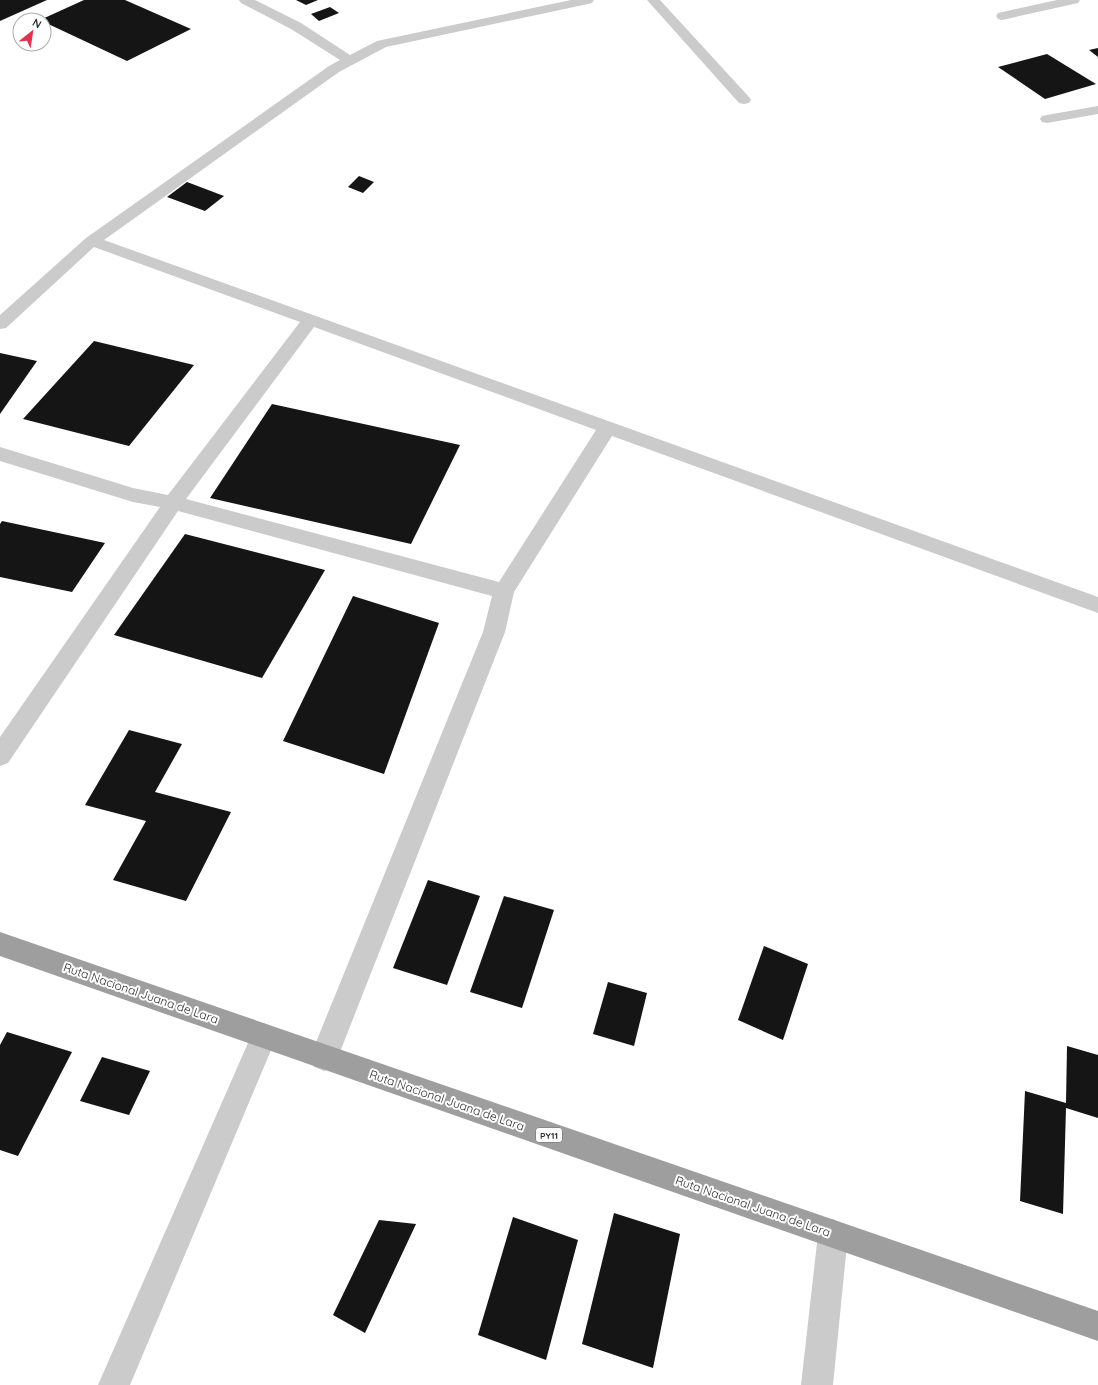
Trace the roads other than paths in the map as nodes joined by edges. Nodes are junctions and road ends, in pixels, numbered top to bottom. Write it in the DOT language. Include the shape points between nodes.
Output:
graph roads {
  1 [pos="245,0"];
  2 [pos="588,0"];
  3 [pos="653,0"];
  4 [pos="1074,0"];
  5 [pos="1002,16"];
  6 [pos="350,61"];
  7 [pos="744,100"];
  8 [pos="1098,110"];
  9 [pos="1047,119"];
  10 [pos="92,241"];
  11 [pos="311,320"];
  12 [pos="0,324"];
  13 [pos="608,427"];
  14 [pos="0,454"];
  15 [pos="173,504"];
  16 [pos="504,591"];
  17 [pos="1098,605"];
  18 [pos="0,756"];
  19 [pos="0,944"];
  20 [pos="264,1036"];
  21 [pos="324,1057"];
  22 [pos="833,1234"];
  23 [pos="1098,1326"];
  24 [pos="114,1385"];
  25 [pos="817,1385"];
  1 -- 6 [label="street" via="296,26"];
  2 -- 6 [label="street" via="382,44"];
  3 -- 7 [label="street"];
  4 -- 5 [label="street"];
  6 -- 10 [label="street" via="334,69"];
  8 -- 9 [label="street"];
  10 -- 11 [label="street"];
  10 -- 12 [label="street"];
  11 -- 13 [label="street"];
  11 -- 15 [label="street"];
  13 -- 16 [label="street"];
  13 -- 17 [label="street"];
  14 -- 15 [label="street" via="133,495"];
  15 -- 16 [label="street"];
  15 -- 18 [label="street"];
  16 -- 21 [label="street" via="494,632"];
  19 -- 20 [label="highway, Ruta Nacional Juana de Lara / PY11"];
  20 -- 21 [label="highway, Ruta Nacional Juana de Lara / PY11"];
  20 -- 24 [label="street"];
  21 -- 22 [label="highway, Ruta Nacional Juana de Lara / PY11"];
  22 -- 23 [label="highway, Ruta Nacional Juana de Lara / PY11"];
  22 -- 25 [label="street"];
}
